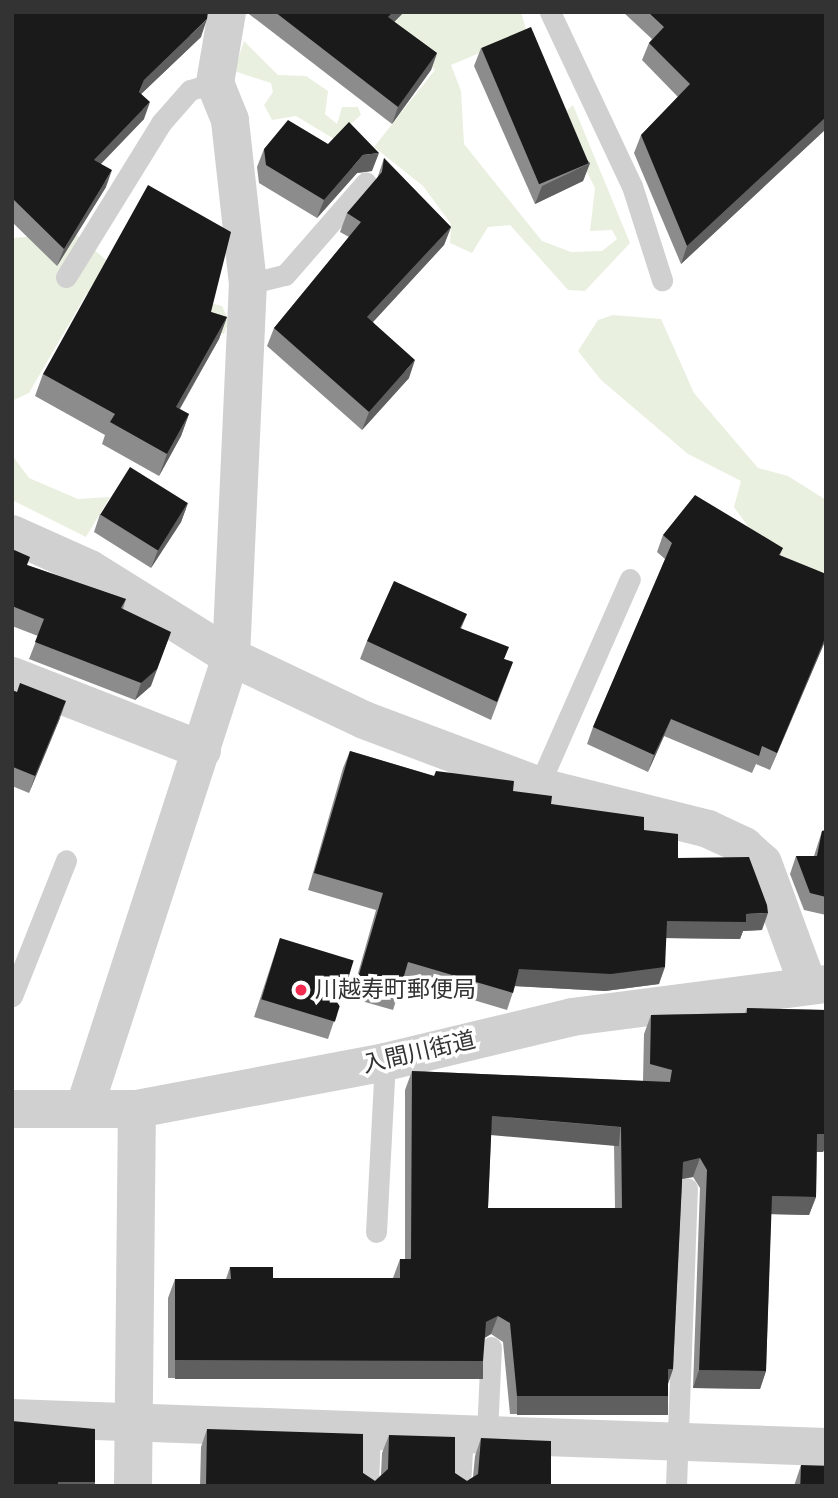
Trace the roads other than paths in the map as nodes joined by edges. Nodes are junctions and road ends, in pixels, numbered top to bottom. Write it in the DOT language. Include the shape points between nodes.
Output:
graph roads {
  1 [pos="227,12"];
  2 [pos="550,12"];
  3 [pos="215,83"];
  4 [pos="366,182"];
  5 [pos="66,277"];
  6 [pos="662,280"];
  7 [pos="248,284"];
  8 [pos="12,534"];
  9 [pos="630,579"];
  10 [pos="231,657"];
  11 [pos="12,676"];
  12 [pos="202,750"];
  13 [pos="539,785"];
  14 [pos="66,860"];
  15 [pos="817,985"];
  16 [pos="12,996"];
  17 [pos="385,1062"];
  18 [pos="12,1109"];
  19 [pos="137,1109"];
  20 [pos="84,1110"];
  21 [pos="687,1188"];
  22 [pos="376,1232"];
  23 [pos="491,1347"];
  24 [pos="12,1418"];
  25 [pos="135,1422"];
  26 [pos="370,1431"];
  27 [pos="475,1434"];
  28 [pos="679,1442"];
  29 [pos="826,1447"];
  30 [pos="133,1486"];
  31 [pos="368,1486"];
  32 [pos="460,1486"];
  33 [pos="676,1486"];
  1 -- 3 [label="street"];
  2 -- 6 [label="lane" via="632,186"];
  3 -- 5 [label="lane" via="190,90 161,122"];
  3 -- 7 [label="street" via="230,120"];
  4 -- 7 [label="lane" via="285,275"];
  7 -- 10 [label="street"];
  8 -- 10 [label="street" via="90,569"];
  9 -- 13 [label="lane"];
  10 -- 12 [label="street"];
  10 -- 13 [label="street" via="364,720"];
  11 -- 12 [label="street"];
  12 -- 20 [label="street"];
  13 -- 15 [label="street" via="708,830 744,846 763,863"];
  14 -- 16 [label="lane"];
  15 -- 17 [label="street, 入間川街道" via="572,1017"];
  17 -- 19 [label="street, 入間川街道"];
  17 -- 22 [label="lane"];
  18 -- 20 [label="street, 入間川街道"];
  19 -- 20 [label="street, 入間川街道"];
  19 -- 25 [label="street"];
  21 -- 28 [label="lane"];
  23 -- 27 [label="lane"];
  24 -- 25 [label="street"];
  25 -- 26 [label="street"];
  25 -- 30 [label="street"];
  26 -- 27 [label="street"];
  26 -- 31 [label="lane"];
  27 -- 28 [label="street"];
  27 -- 32 [label="lane"];
  28 -- 29 [label="street"];
  28 -- 33 [label="lane"];
}
